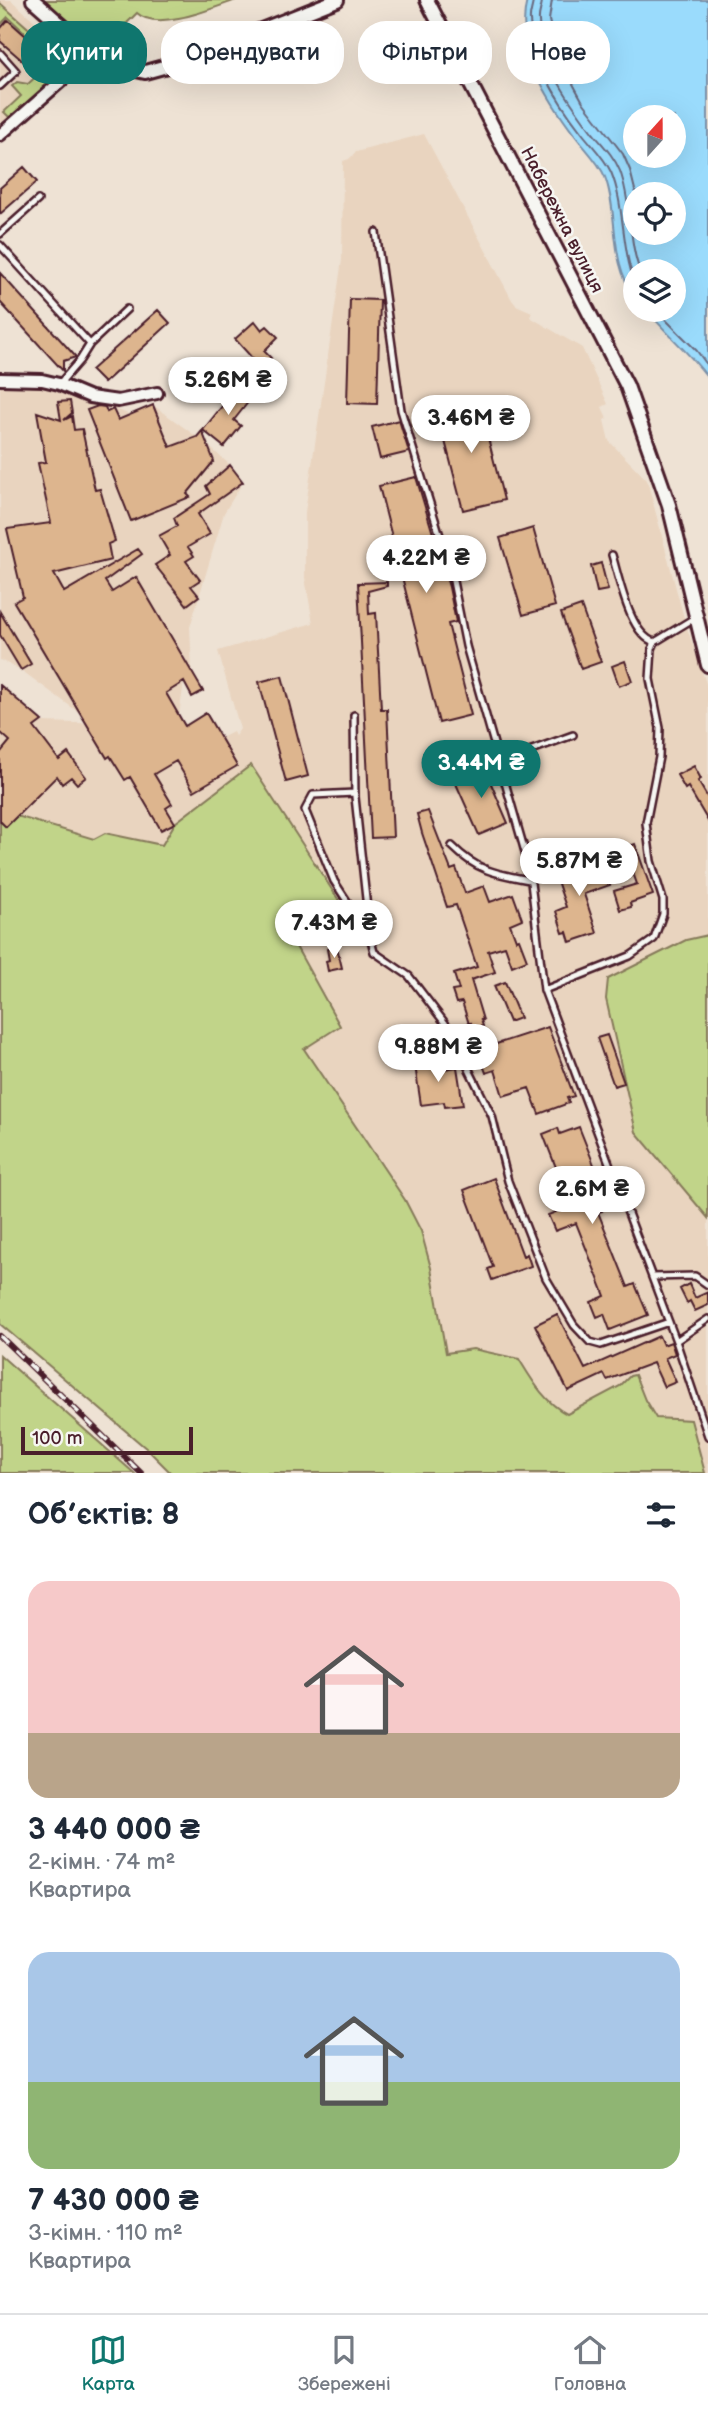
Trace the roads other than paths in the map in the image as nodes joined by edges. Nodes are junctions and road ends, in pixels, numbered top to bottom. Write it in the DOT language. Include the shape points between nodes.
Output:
graph roads {
  1 [pos="33,0"];
  2 [pos="337,0"];
  3 [pos="427,0"];
  4 [pos="57,21"];
  5 [pos="0,53"];
  6 [pos="147,71"];
  7 [pos="58,84"];
  8 [pos="0,86"];
  9 [pos="0,135"];
  10 [pos="38,200"];
  11 [pos="376,232"];
  12 [pos="0,234"];
  13 [pos="0,245"];
  14 [pos="127,309"];
  15 [pos="89,344"];
  16 [pos="0,379"];
  17 [pos="59,384"];
  18 [pos="157,393"];
  19 [pos="612,555"];
  20 [pos="696,617"];
  21 [pos="655,642"];
  22 [pos="708,665"];
  23 [pos="354,715"];
  24 [pos="573,735"];
  25 [pos="499,762"];
  26 [pos="355,793"];
  27 [pos="452,846"];
  28 [pos="530,880"];
  29 [pos="370,936"];
  30 [pos="544,990"];
  31 [pos="652,1277"];
  32 [pos="708,1284"];
  33 [pos="708,1319"];
  34 [pos="669,1322"];
  35 [pos="676,1341"];
  36 [pos="708,1436"];
  1 -- 4 [label="street"];
  2 -- 6 [label="street"];
  3 -- 20 [label="street, Набережна вулиця" via="627,386 669,505"];
  5 -- 8 [label="lane" via="16,71"];
  7 -- 9 [label="street"];
  10 -- 12 [label="lane"];
  11 -- 25 [label="lane" via="401,410 451,571 466,646"];
  13 -- 15 [label="lane"];
  14 -- 15 [label="lane"];
  15 -- 17 [label="lane"];
  16 -- 17 [label="street"];
  17 -- 18 [label="street" via="90,397 118,401"];
  19 -- 21 [label="lane" via="636,625 643,637"];
  20 -- 21 [label="lane"];
  20 -- 22 [label="street, Набережна вулиця"];
  21 -- 30 [label="lane" via="650,679 660,728 646,822 663,914 654,939 630,956"];
  23 -- 26 [label="lane"];
  24 -- 25 [label="lane"];
  25 -- 28 [label="lane"];
  26 -- 29 [label="lane"];
  26 -- 29 [label="lane" via="313,795 305,810 334,881"];
  27 -- 28 [label="lane" via="481,869"];
  28 -- 30 [label="lane"];
  29 -- 34 [label="lane" via="374,952 409,976 448,1027 492,1116 508,1181 546,1278 574,1325 590,1342 601,1345"];
  30 -- 31 [label="lane"];
  31 -- 32 [label="lane" via="695,1276"];
  31 -- 34 [label="lane"];
  33 -- 35 [label="lane"];
  34 -- 35 [label="lane"];
  35 -- 36 [label="lane"];
}
